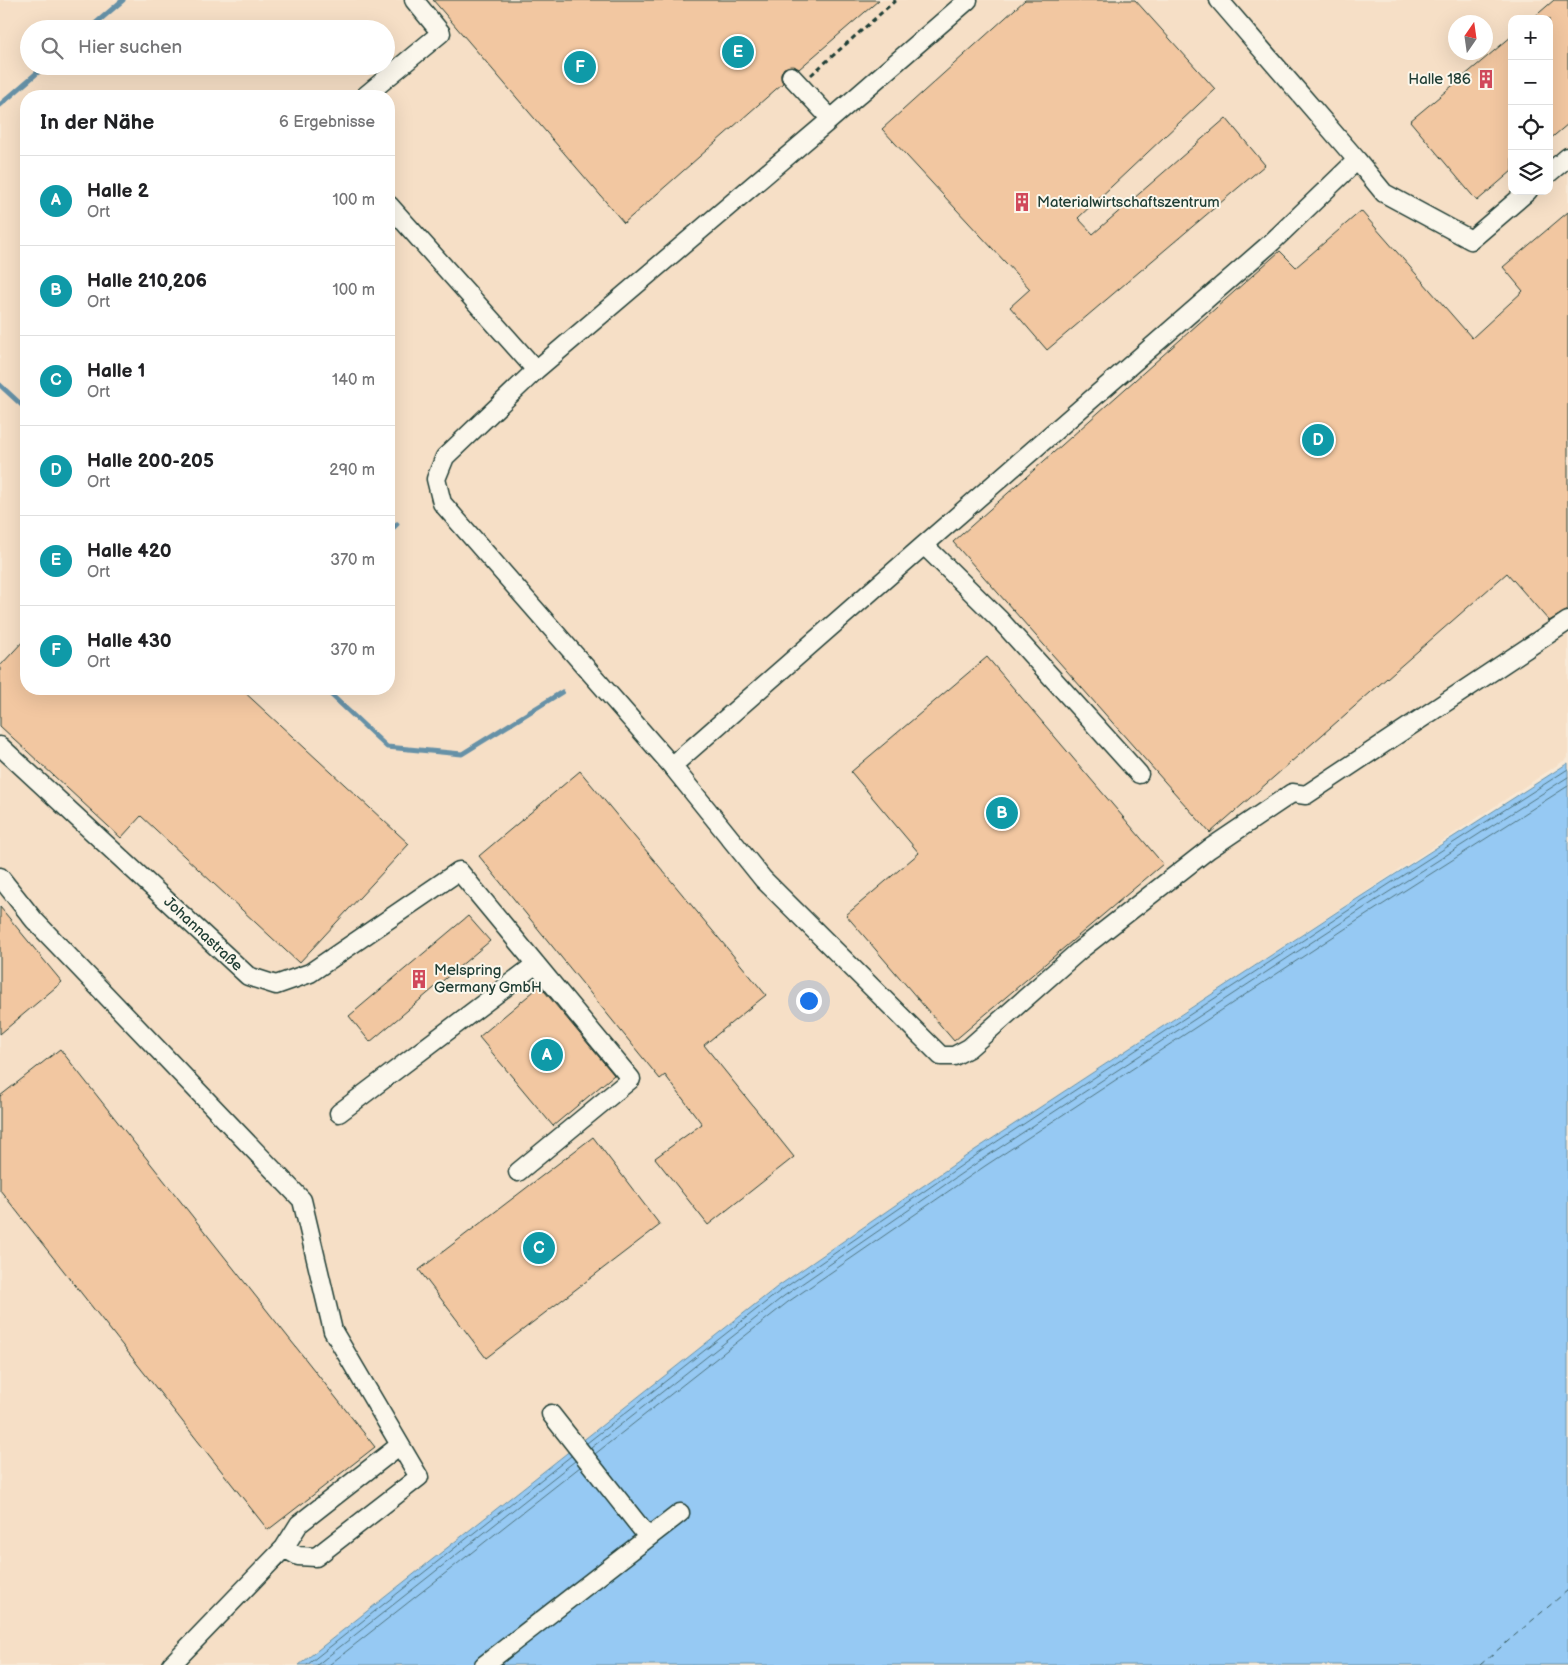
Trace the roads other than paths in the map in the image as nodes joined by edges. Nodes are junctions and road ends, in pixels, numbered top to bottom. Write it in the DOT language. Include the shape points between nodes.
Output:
graph roads {
  1 [pos="414,0"];
  2 [pos="968,0"];
  3 [pos="1219,0"];
  4 [pos="395,71"];
  5 [pos="390,75"];
  6 [pos="795,81"];
  7 [pos="372,90"];
  8 [pos="831,119"];
  9 [pos="1568,157"];
  10 [pos="1357,160"];
  11 [pos="1553,170"];
  12 [pos="1523,195"];
  13 [pos="395,212"];
  14 [pos="536,370"];
  15 [pos="924,545"];
  16 [pos="1568,621"];
  17 [pos="0,746"];
  18 [pos="672,766"];
  19 [pos="1139,774"];
  20 [pos="0,877"];
  21 [pos="536,964"];
  22 [pos="339,1113"];
  23 [pos="518,1172"];
  24 [pos="551,1414"];
  25 [pos="400,1445"];
  26 [pos="680,1513"];
  27 [pos="648,1537"];
  28 [pos="284,1548"];
  29 [pos="171,1665"];
  30 [pos="484,1665"];
  1 -- 4 [label="street" via="441,33"];
  2 -- 8 [label="street"];
  3 -- 10 [label="street"];
  5 -- 7 [label="street"];
  6 -- 8 [label="street"];
  8 -- 14 [label="street"];
  9 -- 11 [label="street"];
  10 -- 12 [label="street" via="1384,193 1471,240"];
  10 -- 15 [label="street" via="1272,242"];
  13 -- 14 [label="street"];
  14 -- 18 [label="street" via="446,457 436,479 442,503"];
  15 -- 18 [label="street"];
  15 -- 19 [label="street" via="1000,620"];
  16 -- 18 [label="street" via="1306,795 1292,792 1208,849 1080,950 968,1048 954,1056 941,1056 763,879"];
  17 -- 21 [label="street, Johannastraße" via="248,976 276,985 310,973 459,871"];
  20 -- 25 [label="street" via="34,920 302,1200 333,1331"];
  21 -- 22 [label="street"];
  21 -- 23 [label="street" via="631,1079"];
  24 -- 27 [label="street"];
  25 -- 28 [label="street" via="299,1524"];
  25 -- 28 [label="street" via="419,1477 316,1557 298,1556"];
  26 -- 27 [label="street"];
  27 -- 30 [label="street"];
  28 -- 29 [label="street"];
}
